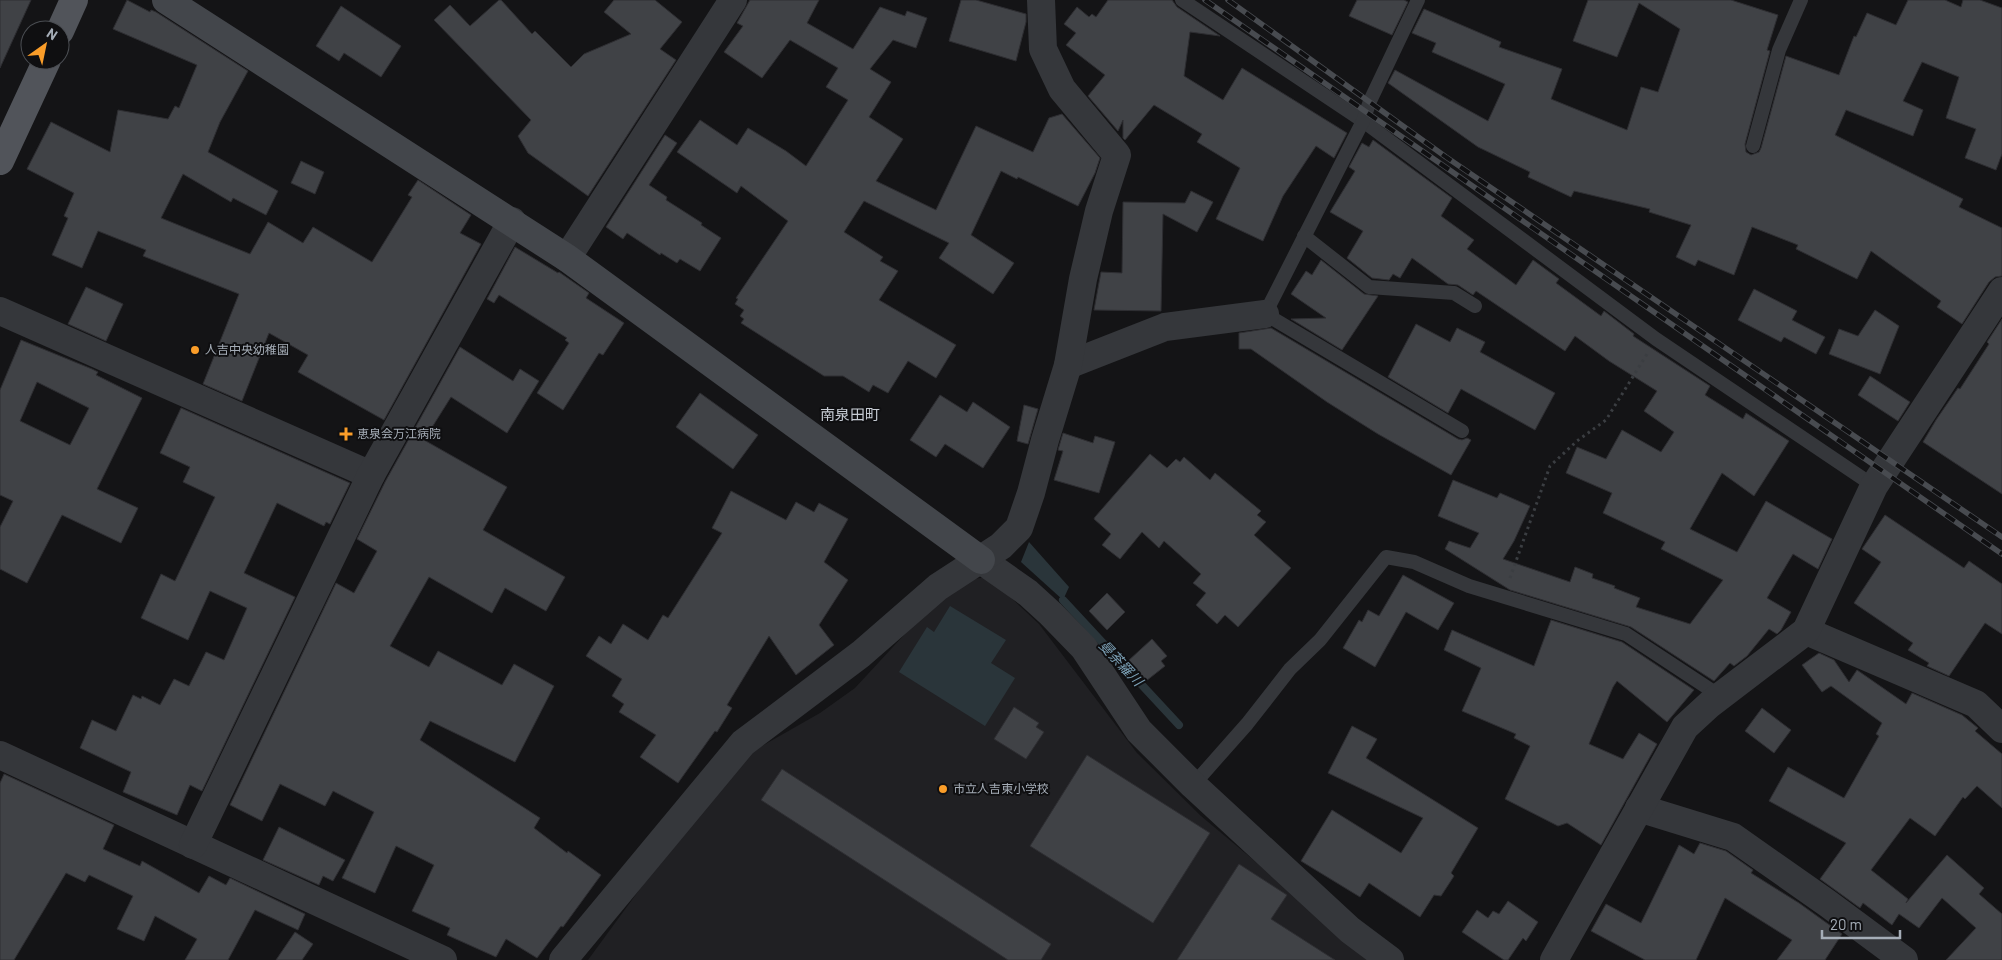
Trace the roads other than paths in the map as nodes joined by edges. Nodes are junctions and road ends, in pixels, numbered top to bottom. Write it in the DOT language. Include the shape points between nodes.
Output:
graph roads {
  1 [pos="74,0"];
  2 [pos="166,0"];
  3 [pos="733,0"];
  4 [pos="1041,0"];
  5 [pos="1182,0"];
  6 [pos="1418,0"];
  7 [pos="1801,0"];
  8 [pos="65,20"];
  9 [pos="42,70"];
  10 [pos="1363,121"];
  11 [pos="1753,146"];
  12 [pos="0,161"];
  13 [pos="512,222"];
  14 [pos="1304,236"];
  15 [pos="567,258"];
  16 [pos="2002,294"];
  17 [pos="1475,306"];
  18 [pos="0,311"];
  19 [pos="1266,314"];
  20 [pos="1068,365"];
  21 [pos="1462,431"];
  22 [pos="371,475"];
  23 [pos="1874,486"];
  24 [pos="981,560"];
  25 [pos="1806,631"];
  26 [pos="1720,696"];
  27 [pos="2002,729"];
  28 [pos="2,761"];
  29 [pos="1193,785"];
  30 [pos="1639,808"];
  31 [pos="194,845"];
  32 [pos="443,960"];
  33 [pos="563,960"];
  34 [pos="1390,960"];
  35 [pos="1554,960"];
  36 [pos="1904,960"];
  1 -- 8 [label="main road"];
  2 -- 13 [label="street"];
  3 -- 15 [label="street"];
  4 -- 20 [label="street" via="1043,49 1062,89 1117,155 1083,278"];
  5 -- 10 [label="lane"];
  6 -- 10 [label="lane"];
  7 -- 11 [label="lane" via="1779,50"];
  9 -- 12 [label="main road"];
  10 -- 14 [label="lane"];
  10 -- 23 [label="lane" via="1656,339"];
  13 -- 15 [label="street"];
  13 -- 22 [label="street"];
  14 -- 17 [label="lane" via="1369,287 1454,293"];
  14 -- 19 [label="lane"];
  15 -- 24 [label="street"];
  16 -- 23 [label="street"];
  18 -- 22 [label="street"];
  19 -- 20 [label="street" via="1165,327"];
  19 -- 21 [label="lane"];
  20 -- 24 [label="street" via="1019,528"];
  22 -- 31 [label="street"];
  23 -- 25 [label="street"];
  24 -- 29 [label="street" via="1028,593 1084,648 1139,731"];
  24 -- 33 [label="street" via="938,587 861,654 744,742"];
  25 -- 26 [label="street"];
  25 -- 27 [label="street" via="1976,704"];
  26 -- 29 [label="lane" via="1626,634 1469,586 1414,562 1386,557 1320,640 1290,669"];
  26 -- 30 [label="street" via="1685,727"];
  28 -- 31 [label="street"];
  29 -- 34 [label="street" via="1350,930"];
  30 -- 35 [label="street"];
  30 -- 36 [label="street" via="1733,837"];
  31 -- 32 [label="street"];
}
